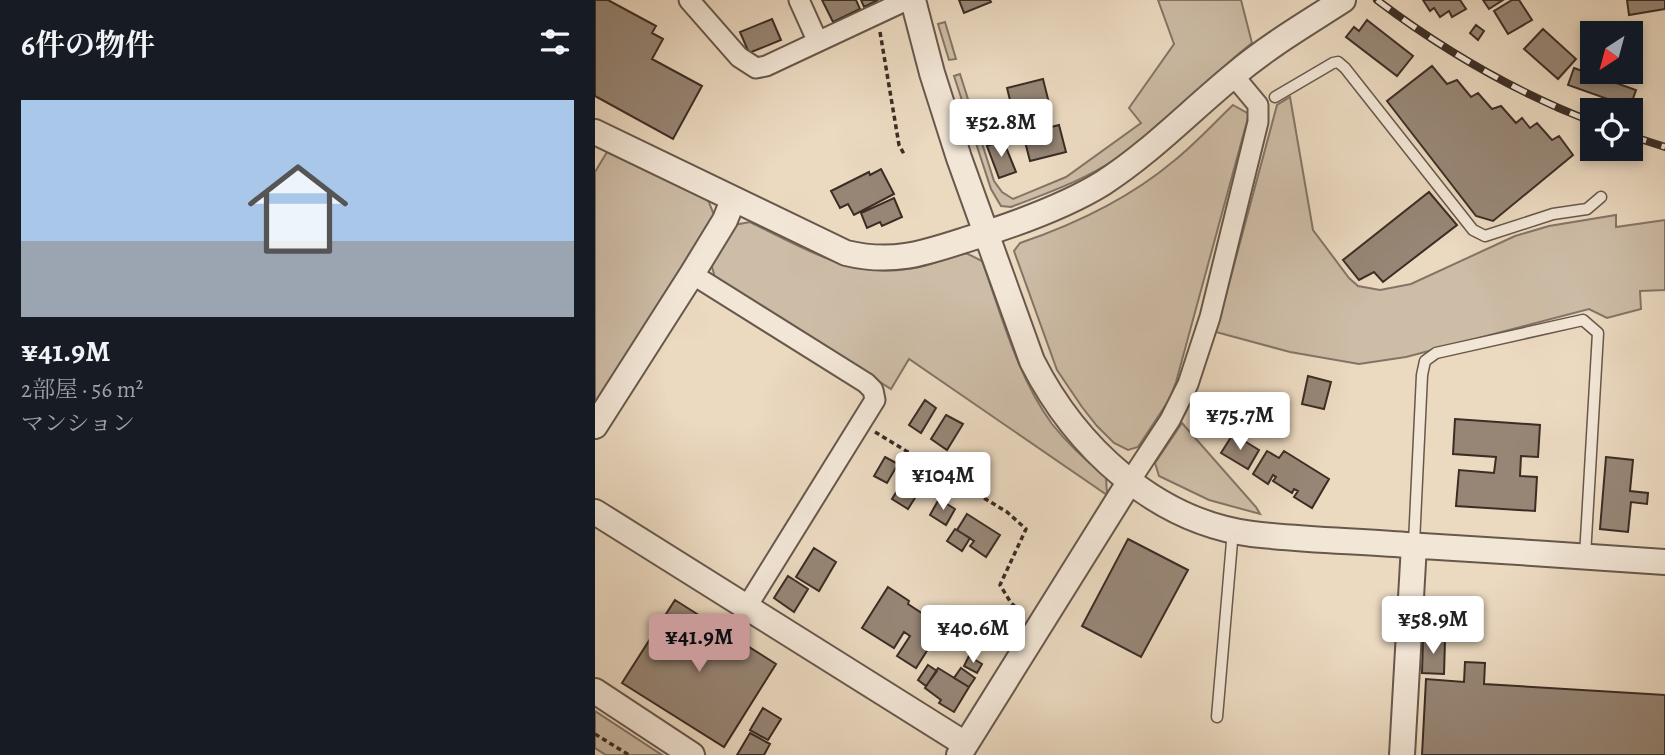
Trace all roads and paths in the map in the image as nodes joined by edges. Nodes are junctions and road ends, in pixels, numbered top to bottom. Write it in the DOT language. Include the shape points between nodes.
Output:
graph roads {
  1 [pos="689,0"];
  2 [pos="799,0"];
  3 [pos="907,0"];
  4 [pos="913,0"];
  5 [pos="1343,0"];
  6 [pos="875,14"];
  7 [pos="817,40"];
  8 [pos="1233,75"];
  9 [pos="1275,97"];
  10 [pos="595,132"];
  11 [pos="904,155"];
  12 [pos="1601,197"];
  13 [pos="733,200"];
  14 [pos="986,233"];
  15 [pos="692,274"];
  16 [pos="862,424"];
  17 [pos="595,426"];
  18 [pos="1130,481"];
  19 [pos="595,512"];
  20 [pos="1233,529"];
  21 [pos="1414,545"];
  22 [pos="1585,557"];
  23 [pos="1665,562"];
  24 [pos="746,608"];
  25 [pos="1041,625"];
  26 [pos="595,691"];
  27 [pos="1217,717"];
  28 [pos="595,734"];
  29 [pos="962,750"];
  30 [pos="629,755"];
  31 [pos="692,755"];
  32 [pos="1402,755"];
  1 -- 7 [label="street" via="739,57 756,68"];
  2 -- 7 [label="street"];
  3 -- 6 [label="street"];
  4 -- 14 [label="street" via="941,104"];
  5 -- 8 [label="street"];
  6 -- 7 [label="street"];
  6 -- 11 [label="path"];
  8 -- 14 [label="street" via="1154,146 1100,184"];
  8 -- 18 [label="street" via="1258,105 1258,122 1210,317 1182,399"];
  9 -- 12 [label="lane" via="1338,62 1485,236 1553,214 1587,209"];
  10 -- 13 [label="street"];
  13 -- 14 [label="street" via="846,253 867,258 906,257"];
  13 -- 15 [label="street"];
  14 -- 18 [label="street" via="1024,344 1047,391 1091,448"];
  15 -- 16 [label="street" via="866,383 875,400"];
  15 -- 17 [label="street"];
  16 -- 24 [label="street"];
  16 -- 25 [label="path" via="1007,512 1026,529 1000,584 1011,603"];
  18 -- 20 [label="street" via="1182,513"];
  18 -- 25 [label="street"];
  19 -- 24 [label="street"];
  20 -- 21 [label="street"];
  20 -- 27 [label="lane"];
  21 -- 22 [label="street"];
  21 -- 22 [label="lane" via="1425,361 1436,353 1583,320 1598,333"];
  21 -- 32 [label="street"];
  22 -- 23 [label="street"];
  24 -- 29 [label="street"];
  25 -- 29 [label="street"];
  26 -- 31 [label="street"];
  28 -- 30 [label="path"];
}
